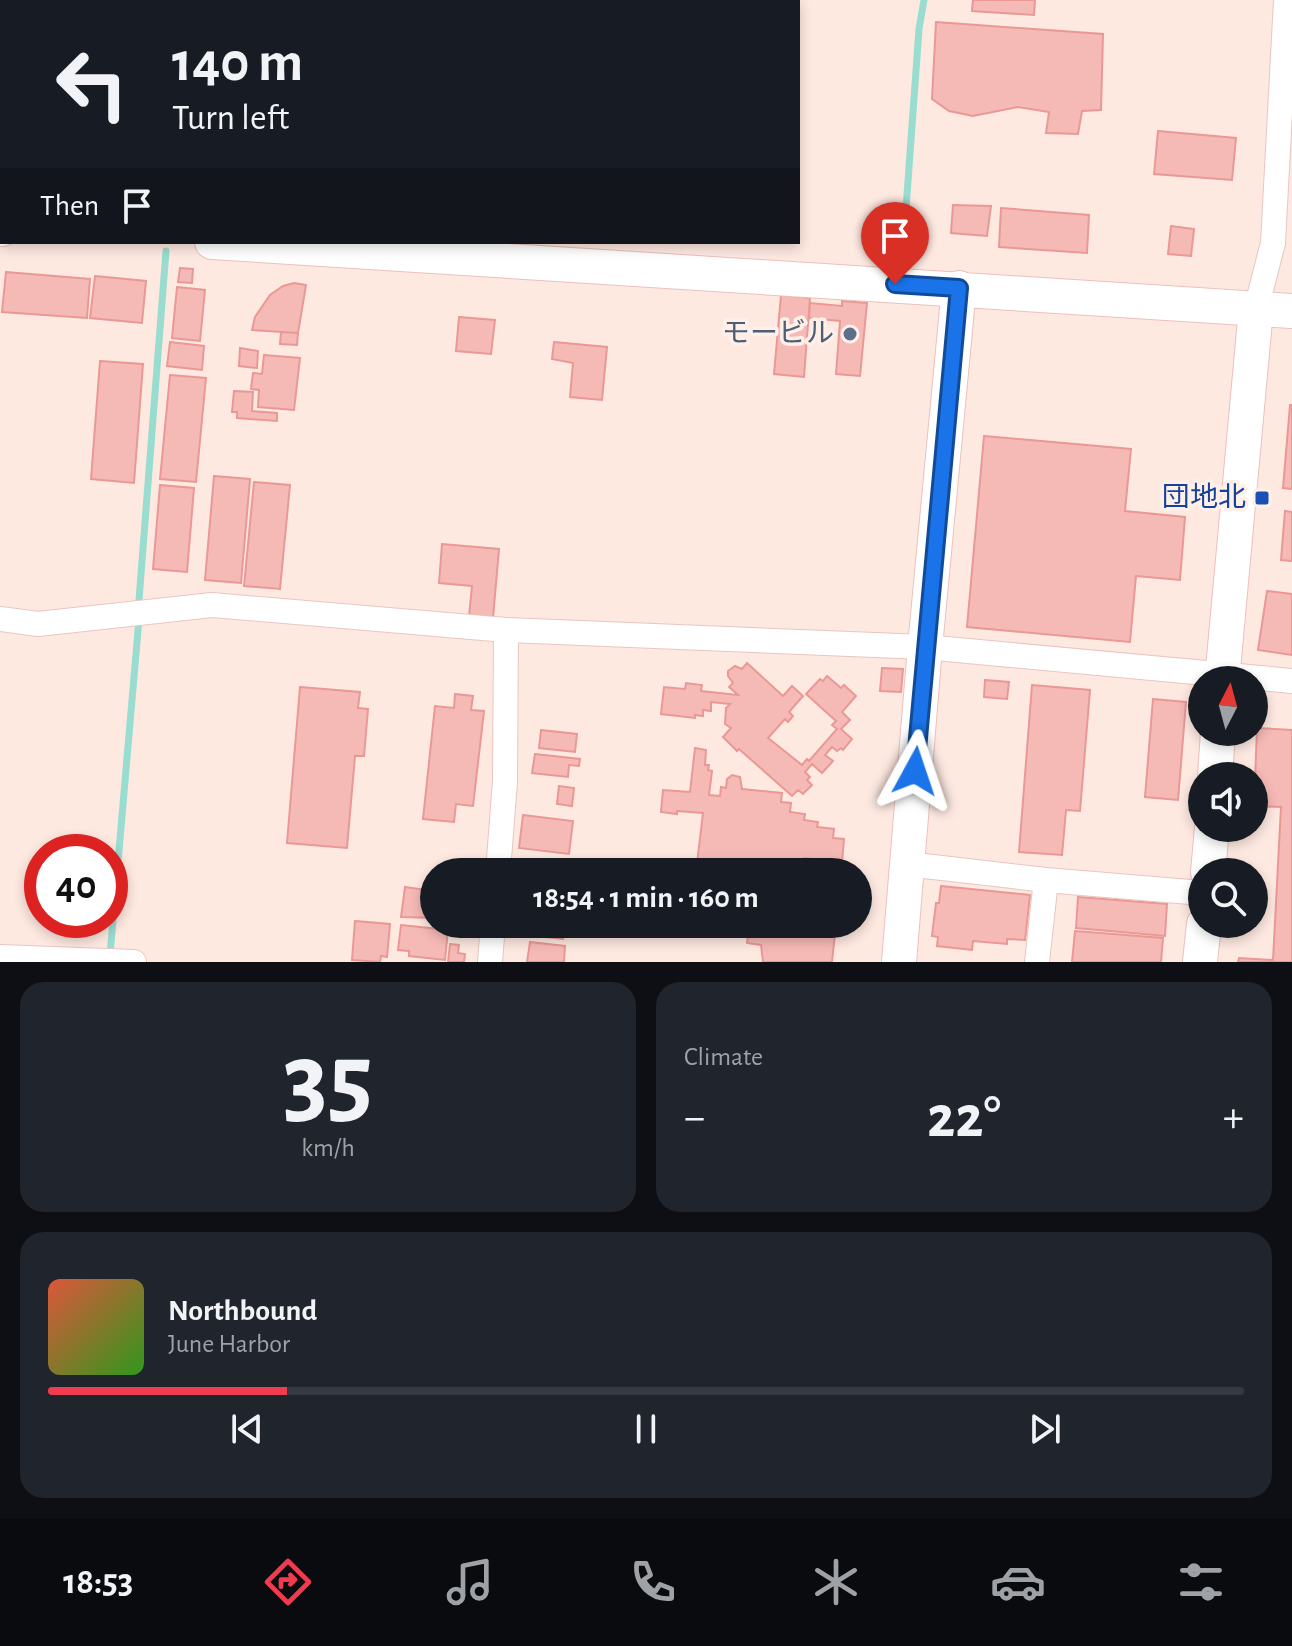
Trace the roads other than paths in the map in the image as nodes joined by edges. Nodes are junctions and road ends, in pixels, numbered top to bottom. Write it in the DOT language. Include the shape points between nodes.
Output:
graph roads {
  1 [pos="1286,0"];
  2 [pos="244,244"];
  3 [pos="959,288"];
  4 [pos="1256,309"];
  5 [pos="1292,311"];
  6 [pos="0,619"];
  7 [pos="506,630"];
  8 [pos="925,647"];
  9 [pos="1223,666"];
  10 [pos="1188,674"];
  11 [pos="1268,680"];
  12 [pos="1292,681"];
  13 [pos="499,858"];
  14 [pos="907,864"];
  15 [pos="1046,880"];
  16 [pos="1188,892"];
  17 [pos="492,938"];
  18 [pos="1203,938"];
  19 [pos="0,957"];
  20 [pos="122,961"];
  21 [pos="134,962"];
  22 [pos="490,962"];
  23 [pos="899,962"];
  24 [pos="1037,962"];
  25 [pos="1200,962"];
  1 -- 4 [label="street" via="1273,243"];
  2 -- 3 [label="street"];
  3 -- 4 [label="street"];
  3 -- 8 [label="street"];
  4 -- 5 [label="street"];
  4 -- 9 [label="street"];
  6 -- 7 [label="street" via="38,624 212,605"];
  7 -- 8 [label="street"];
  7 -- 13 [label="street"];
  8 -- 10 [label="street"];
  8 -- 14 [label="street"];
  11 -- 12 [label="street"];
  14 -- 15 [label="street"];
  14 -- 23 [label="street"];
  15 -- 16 [label="street"];
  15 -- 24 [label="street"];
  17 -- 22 [label="street"];
  18 -- 25 [label="street"];
  19 -- 20 [label="street"];
  20 -- 21 [label="street"];
}
